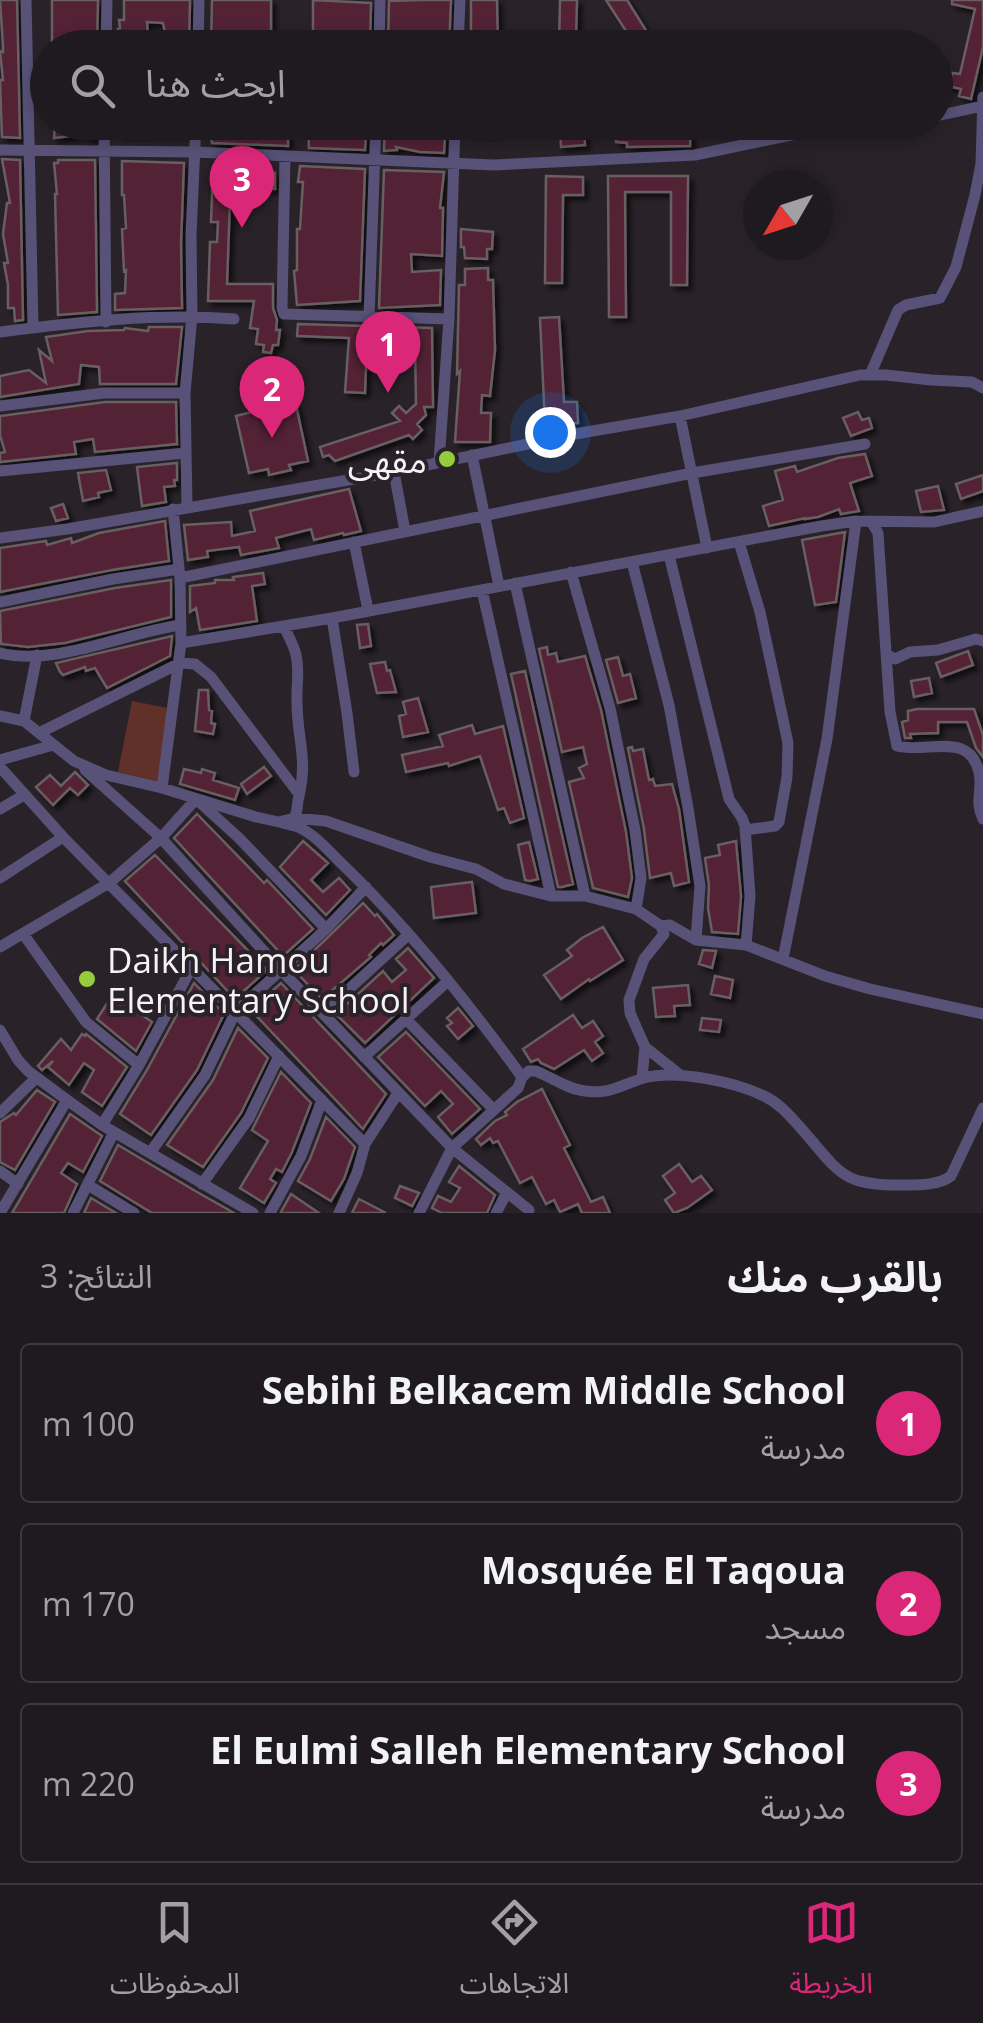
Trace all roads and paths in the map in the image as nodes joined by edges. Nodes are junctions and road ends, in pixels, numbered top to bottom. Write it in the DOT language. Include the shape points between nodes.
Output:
graph roads {
  1 [pos="26,0"];
  2 [pos="107,0"];
  3 [pos="199,0"];
  4 [pos="380,0"];
  5 [pos="460,0"];
  6 [pos="106,30"];
  7 [pos="198,30"];
  8 [pos="379,30"];
  9 [pos="459,30"];
  10 [pos="982,102"];
  11 [pos="953,111"];
  12 [pos="104,140"];
  13 [pos="196,140"];
  14 [pos="376,140"];
  15 [pos="454,140"];
  16 [pos="767,140"];
  17 [pos="0,150"];
  18 [pos="29,150"];
  19 [pos="104,152"];
  20 [pos="196,152"];
  21 [pos="285,156"];
  22 [pos="375,160"];
  23 [pos="453,163"];
  24 [pos="192,316"];
  25 [pos="369,317"];
  26 [pos="448,318"];
  27 [pos="234,320"];
  28 [pos="106,322"];
  29 [pos="33,328"];
  30 [pos="0,332"];
  31 [pos="870,374"];
  32 [pos="983,388"];
  33 [pos="185,392"];
  34 [pos="0,406"];
  35 [pos="680,416"];
  36 [pos="865,444"];
  37 [pos="185,454"];
  38 [pos="472,456"];
  39 [pos="438,462"];
  40 [pos="0,471"];
  41 [pos="394,472"];
  42 [pos="692,473"];
  43 [pos="187,507"];
  44 [pos="173,509"];
  45 [pos="983,511"];
  46 [pos="484,516"];
  47 [pos="856,521"];
  48 [pos="872,523"];
  49 [pos="406,531"];
  50 [pos="0,538"];
  51 [pos="354,542"];
  52 [pos="739,542"];
  53 [pos="706,548"];
  54 [pos="669,555"];
  55 [pos="632,562"];
  56 [pos="571,572"];
  57 [pos="179,574"];
  58 [pos="515,583"];
  59 [pos="498,586"];
  60 [pos="482,590"];
  61 [pos="0,602"];
  62 [pos="368,610"];
  63 [pos="332,618"];
  64 [pos="182,625"];
  65 [pos="284,626"];
  66 [pos="983,641"];
  67 [pos="181,643"];
  68 [pos="0,652"];
  69 [pos="886,654"];
  70 [pos="36,655"];
  71 [pos="180,662"];
  72 [pos="0,716"];
  73 [pos="24,721"];
  74 [pos="41,732"];
  75 [pos="53,745"];
  76 [pos="74,761"];
  77 [pos="0,764"];
  78 [pos="354,772"];
  79 [pos="162,788"];
  80 [pos="299,794"];
  81 [pos="24,795"];
  82 [pos="196,798"];
  83 [pos="0,809"];
  84 [pos="256,817"];
  85 [pos="294,818"];
  86 [pos="983,819"];
  87 [pos="279,822"];
  88 [pos="745,830"];
  89 [pos="63,837"];
  90 [pos="161,838"];
  91 [pos="238,838"];
  92 [pos="0,878"];
  93 [pos="108,883"];
  94 [pos="366,887"];
  95 [pos="551,896"];
  96 [pos="585,896"];
  97 [pos="636,909"];
  98 [pos="662,926"];
  99 [pos="326,929"];
  100 [pos="24,935"];
  101 [pos="408,935"];
  102 [pos="696,940"];
  103 [pos="746,945"];
  104 [pos="0,947"];
  105 [pos="783,959"];
  106 [pos="192,967"];
  107 [pos="280,969"];
  108 [pos="448,981"];
  109 [pos="236,1011"];
  110 [pos="323,1013"];
  111 [pos="983,1014"];
  112 [pos="406,1019"];
  113 [pos="0,1030"];
  114 [pos="644,1047"];
  115 [pos="5,1049"];
  116 [pos="280,1056"];
  117 [pos="364,1057"];
  118 [pos="139,1064"];
  119 [pos="679,1074"];
  120 [pos="522,1077"];
  121 [pos="36,1078"];
  122 [pos="642,1078"];
  123 [pos="398,1093"];
  124 [pos="67,1100"];
  125 [pos="322,1100"];
  126 [pos="983,1108"];
  127 [pos="494,1110"];
  128 [pos="0,1112"];
  129 [pos="102,1124"];
  130 [pos="114,1132"];
  131 [pos="365,1144"];
  132 [pos="452,1148"];
  133 [pos="150,1153"];
  134 [pos="0,1171"];
  135 [pos="18,1184"];
  136 [pos="202,1184"];
  137 [pos="88,1186"];
  138 [pos="507,1192"];
  139 [pos="529,1210"];
  140 [pos="0,1213"];
  141 [pos="73,1213"];
  142 [pos="134,1213"];
  143 [pos="253,1213"];
  144 [pos="270,1213"];
  145 [pos="339,1213"];
  146 [pos="419,1213"];
  147 [pos="496,1213"];
  1 -- 18 [label="street"];
  2 -- 6 [label="street"];
  3 -- 7 [label="street"];
  4 -- 8 [label="street"];
  5 -- 9 [label="street"];
  10 -- 11 [label="street"];
  10 -- 31 [label="street" via="981,164 950,282 940,298 898,310"];
  12 -- 19 [label="street"];
  13 -- 20 [label="street"];
  14 -- 22 [label="street"];
  15 -- 23 [label="street"];
  16 -- 23 [label="street" via="695,155"];
  17 -- 18 [label="street"];
  18 -- 19 [label="street"];
  18 -- 29 [label="street"];
  19 -- 20 [label="street"];
  19 -- 28 [label="street"];
  20 -- 21 [label="street"];
  20 -- 24 [label="street"];
  21 -- 22 [label="street"];
  21 -- 25 [label="street" via="282,312"];
  22 -- 23 [label="street"];
  22 -- 25 [label="street"];
  23 -- 26 [label="street"];
  24 -- 27 [label="street"];
  24 -- 28 [label="street"];
  24 -- 33 [label="street"];
  25 -- 26 [label="street"];
  26 -- 39 [label="street"];
  28 -- 29 [label="street"];
  29 -- 30 [label="street"];
  31 -- 32 [label="street"];
  31 -- 35 [label="street"];
  33 -- 34 [label="street" via="104,393"];
  33 -- 37 [label="street"];
  35 -- 38 [label="street"];
  35 -- 42 [label="street"];
  36 -- 42 [label="street"];
  37 -- 40 [label="street"];
  37 -- 43 [label="street"];
  38 -- 39 [label="street"];
  38 -- 46 [label="street"];
  39 -- 41 [label="street"];
  41 -- 43 [label="street"];
  41 -- 49 [label="street"];
  42 -- 46 [label="street"];
  42 -- 53 [label="street"];
  43 -- 44 [label="street"];
  44 -- 50 [label="street"];
  44 -- 57 [label="street"];
  45 -- 48 [label="street" via="944,522"];
  46 -- 49 [label="street"];
  46 -- 59 [label="street"];
  47 -- 48 [label="street"];
  47 -- 52 [label="street"];
  47 -- 105 [label="street" via="827,739"];
  48 -- 69 [label="street"];
  49 -- 51 [label="street"];
  51 -- 57 [label="street"];
  51 -- 62 [label="street"];
  52 -- 53 [label="street"];
  52 -- 88 [label="street" via="789,759 779,822"];
  53 -- 54 [label="street"];
  54 -- 55 [label="street"];
  54 -- 88 [label="street" via="728,799"];
  55 -- 56 [label="street"];
  55 -- 102 [label="street" via="688,808 700,886"];
  56 -- 58 [label="street"];
  56 -- 97 [label="street" via="610,708 634,830"];
  57 -- 61 [label="street" via="114,579"];
  57 -- 64 [label="street"];
  58 -- 59 [label="street"];
  58 -- 96 [label="street"];
  59 -- 60 [label="street"];
  60 -- 62 [label="street"];
  60 -- 95 [label="street"];
  62 -- 63 [label="street"];
  63 -- 65 [label="street"];
  63 -- 78 [label="street"];
  64 -- 67 [label="street"];
  64 -- 70 [label="street"];
  65 -- 67 [label="street"];
  65 -- 80 [label="street" via="298,671 304,773"];
  66 -- 69 [label="street" via="896,659"];
  67 -- 71 [label="street"];
  68 -- 70 [label="street"];
  69 -- 86 [label="street" via="897,746 964,749 978,768"];
  70 -- 73 [label="street"];
  71 -- 74 [label="street"];
  71 -- 79 [label="street"];
  71 -- 80 [label="street" via="211,677"];
  72 -- 73 [label="street"];
  73 -- 74 [label="street"];
  74 -- 75 [label="street"];
  75 -- 76 [label="street"];
  75 -- 77 [label="street"];
  76 -- 79 [label="street"];
  76 -- 90 [label="street"];
  77 -- 81 [label="street"];
  79 -- 82 [label="street"];
  80 -- 85 [label="street"];
  81 -- 83 [label="street"];
  81 -- 89 [label="street"];
  82 -- 84 [label="street"];
  82 -- 90 [label="street"];
  82 -- 91 [label="street"];
  84 -- 87 [label="street"];
  84 -- 91 [label="street"];
  85 -- 87 [label="street"];
  85 -- 95 [label="street" via="355,829"];
  87 -- 94 [label="street" via="311,834"];
  88 -- 103 [label="street"];
  89 -- 92 [label="street"];
  89 -- 93 [label="street"];
  90 -- 93 [label="street"];
  90 -- 107 [label="street"];
  91 -- 99 [label="street"];
  93 -- 100 [label="street"];
  93 -- 106 [label="street"];
  94 -- 99 [label="street"];
  94 -- 101 [label="street"];
  95 -- 96 [label="street"];
  96 -- 97 [label="street"];
  97 -- 98 [label="street"];
  98 -- 102 [label="street"];
  98 -- 114 [label="street" via="664,934 644,960 629,1000"];
  99 -- 107 [label="street"];
  100 -- 104 [label="street"];
  100 -- 118 [label="street" via="86,1022"];
  101 -- 108 [label="street"];
  101 -- 110 [label="street"];
  102 -- 103 [label="street"];
  103 -- 105 [label="street"];
  105 -- 111 [label="street" via="870,990"];
  106 -- 109 [label="street"];
  106 -- 118 [label="street"];
  107 -- 109 [label="street"];
  107 -- 110 [label="street"];
  108 -- 112 [label="street"];
  108 -- 120 [label="street"];
  109 -- 116 [label="street"];
  109 -- 133 [label="street" via="204,1075"];
  110 -- 117 [label="street"];
  112 -- 117 [label="street"];
  112 -- 127 [label="street"];
  113 -- 115 [label="street"];
  114 -- 119 [label="street"];
  114 -- 122 [label="street"];
  115 -- 121 [label="street"];
  116 -- 125 [label="street"];
  116 -- 136 [label="street" via="249,1118"];
  117 -- 123 [label="street"];
  118 -- 129 [label="street"];
  119 -- 122 [label="street"];
  119 -- 126 [label="street" via="764,1096 838,1172 869,1184 944,1181"];
  120 -- 122 [label="street" via="536,1071 587,1092"];
  120 -- 127 [label="street"];
  121 -- 124 [label="street"];
  121 -- 128 [label="street"];
  123 -- 131 [label="street"];
  123 -- 132 [label="street"];
  124 -- 129 [label="street"];
  124 -- 135 [label="street"];
  125 -- 131 [label="street"];
  125 -- 144 [label="street"];
  127 -- 132 [label="street"];
  129 -- 130 [label="street"];
  130 -- 133 [label="street"];
  130 -- 137 [label="street"];
  131 -- 145 [label="street"];
  132 -- 138 [label="street"];
  132 -- 146 [label="street"];
  133 -- 136 [label="street"];
  134 -- 135 [label="street"];
  135 -- 140 [label="street"];
  136 -- 143 [label="street"];
  137 -- 141 [label="street"];
  137 -- 142 [label="street"];
  138 -- 139 [label="street"];
  138 -- 147 [label="street"];
}
